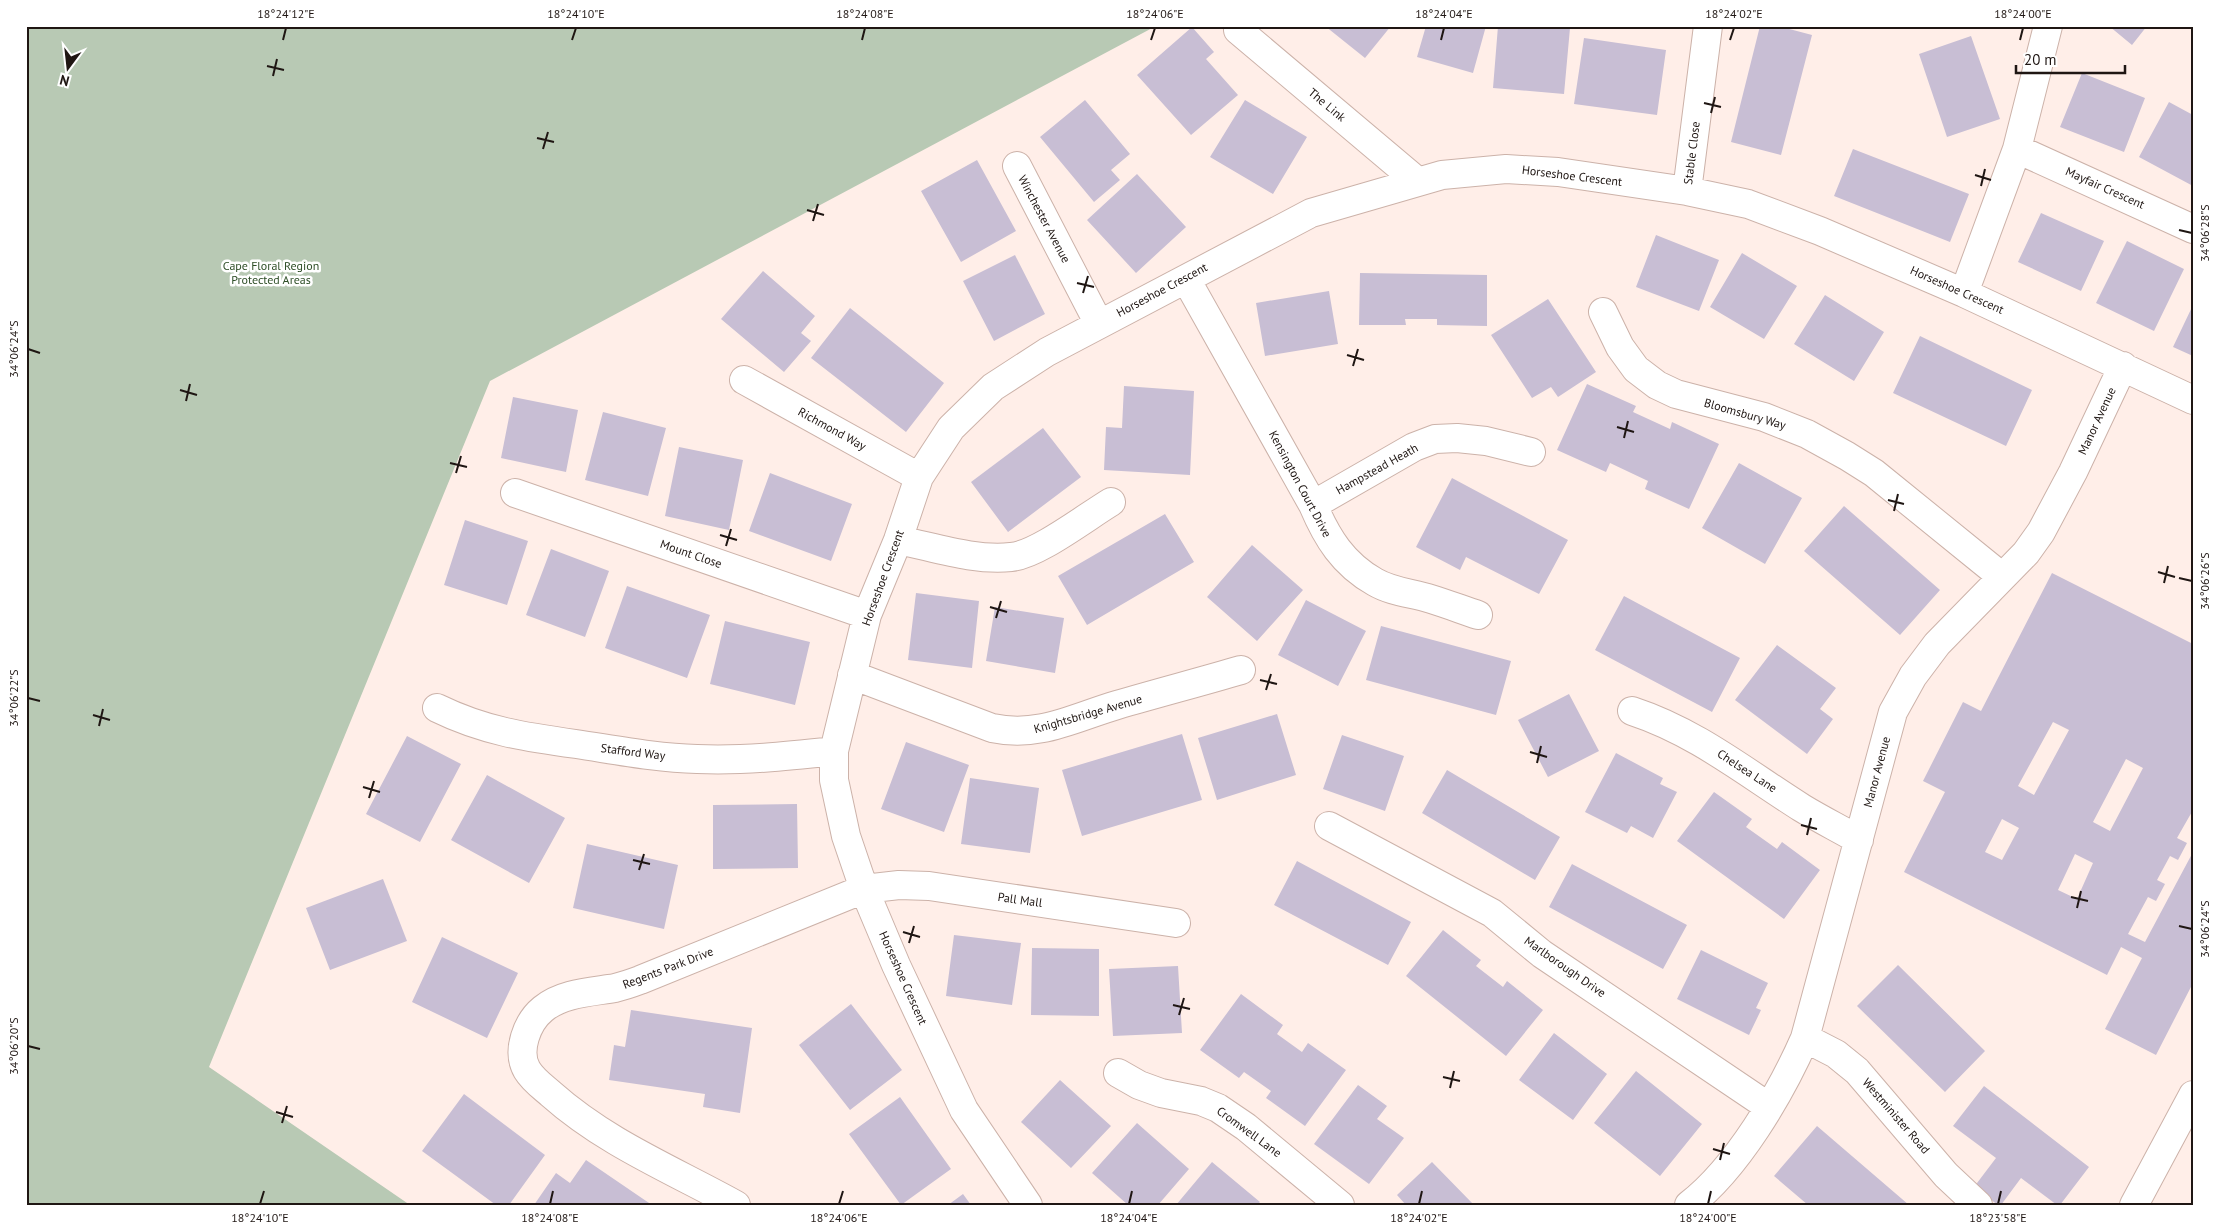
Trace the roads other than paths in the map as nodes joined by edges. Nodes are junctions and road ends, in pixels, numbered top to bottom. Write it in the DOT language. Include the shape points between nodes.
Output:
graph roads {
  1 [pos="1708,26"];
  2 [pos="2048,26"];
  3 [pos="1238,30"];
  4 [pos="2017,149"];
  5 [pos="1017,166"];
  6 [pos="1417,181"];
  7 [pos="1687,191"];
  8 [pos="2193,228"];
  9 [pos="1186,279"];
  10 [pos="1964,293"];
  11 [pos="1603,312"];
  12 [pos="1099,324"];
  13 [pos="2123,366"];
  14 [pos="744,380"];
  15 [pos="2193,400"];
  16 [pos="1531,452"];
  17 [pos="919,477"];
  18 [pos="515,493"];
  19 [pos="1111,502"];
  20 [pos="1313,505"];
  21 [pos="898,540"];
  22 [pos="2001,576"];
  23 [pos="867,615"];
  24 [pos="1478,615"];
  25 [pos="1241,670"];
  26 [pos="852,675"];
  27 [pos="437,708"];
  28 [pos="1632,711"];
  29 [pos="834,751"];
  30 [pos="1329,826"];
  31 [pos="1859,840"];
  32 [pos="864,889"];
  33 [pos="1176,923"];
  34 [pos="1805,1038"];
  35 [pos="1118,1073"];
  36 [pos="2193,1095"];
  37 [pos="1769,1106"];
  38 [pos="1704,1201"];
  39 [pos="736,1205"];
  40 [pos="1028,1205"];
  41 [pos="1340,1205"];
  42 [pos="1978,1205"];
  43 [pos="2134,1205"];
  1 -- 7 [label="street, Stable Close"];
  2 -- 4 [label="street"];
  3 -- 6 [label="street, The Link"];
  4 -- 8 [label="street, Mayfair Crescent"];
  4 -- 10 [label="street"];
  5 -- 12 [label="street, Winchester Avenue"];
  6 -- 7 [label="street, Horseshoe Crescent" via="1461,172 1506,168 1558,172"];
  6 -- 9 [label="street, Horseshoe Crescent" via="1311,212"];
  7 -- 10 [label="street, Horseshoe Crescent" via="1748,204"];
  9 -- 12 [label="street, Horseshoe Crescent"];
  9 -- 20 [label="street, Kensington Court Drive"];
  10 -- 13 [label="street, Horseshoe Crescent"];
  11 -- 22 [label="street, Bloomsbury Way" via="1625,354 1636,369 1657,386 1764,417 1807,434 1874,473"];
  12 -- 17 [label="street, Horseshoe Crescent" via="992,387 951,428"];
  13 -- 15 [label="street, Horseshoe Crescent"];
  13 -- 22 [label="street, Manor Avenue" via="2041,532 2026,553"];
  14 -- 17 [label="street, Richmond Way"];
  16 -- 20 [label="street, Hampstead Heath" via="1486,441 1435,439"];
  17 -- 21 [label="street, Horseshoe Crescent"];
  18 -- 23 [label="street, Mount Close"];
  19 -- 21 [label="street" via="1034,550 1012,557 965,554"];
  20 -- 24 [label="street, Kensington Court Drive" via="1324,533 1340,552 1375,582"];
  21 -- 23 [label="street, Horseshoe Crescent"];
  22 -- 31 [label="street, Manor Avenue" via="1937,644 1913,676 1893,712"];
  23 -- 26 [label="street, Horseshoe Crescent"];
  25 -- 26 [label="street, Knightsbridge Avenue" via="1047,728 1011,732 992,728"];
  26 -- 29 [label="street, Horseshoe Crescent"];
  27 -- 29 [label="street, Stafford Way" via="503,733 651,756 747,759"];
  28 -- 31 [label="street, Chelsea Lane" via="1703,742 1802,808"];
  29 -- 32 [label="street, Horseshoe Crescent" via="834,780 846,836"];
  30 -- 37 [label="street, Marlborough Drive" via="1492,913 1542,954"];
  31 -- 34 [label="street, Manor Avenue"];
  32 -- 33 [label="street, Pall Mall" via="929,886"];
  32 -- 39 [label="street, Regents Park Drive" via="640,980 562,999 544,1008 530,1022 523,1055 527,1069 565,1107 648,1161"];
  32 -- 40 [label="street, Horseshoe Crescent" via="964,1110"];
  34 -- 37 [label="street, Manor Avenue" via="1792,1068"];
  34 -- 42 [label="street, Westminister Road" via="1836,1054 1857,1071 1946,1175"];
  35 -- 41 [label="street, Cromwell Lane" via="1161,1093 1218,1108 1246,1127"];
  36 -- 43 [label="street"];
  37 -- 38 [label="street, Manor Avenue"];
}
